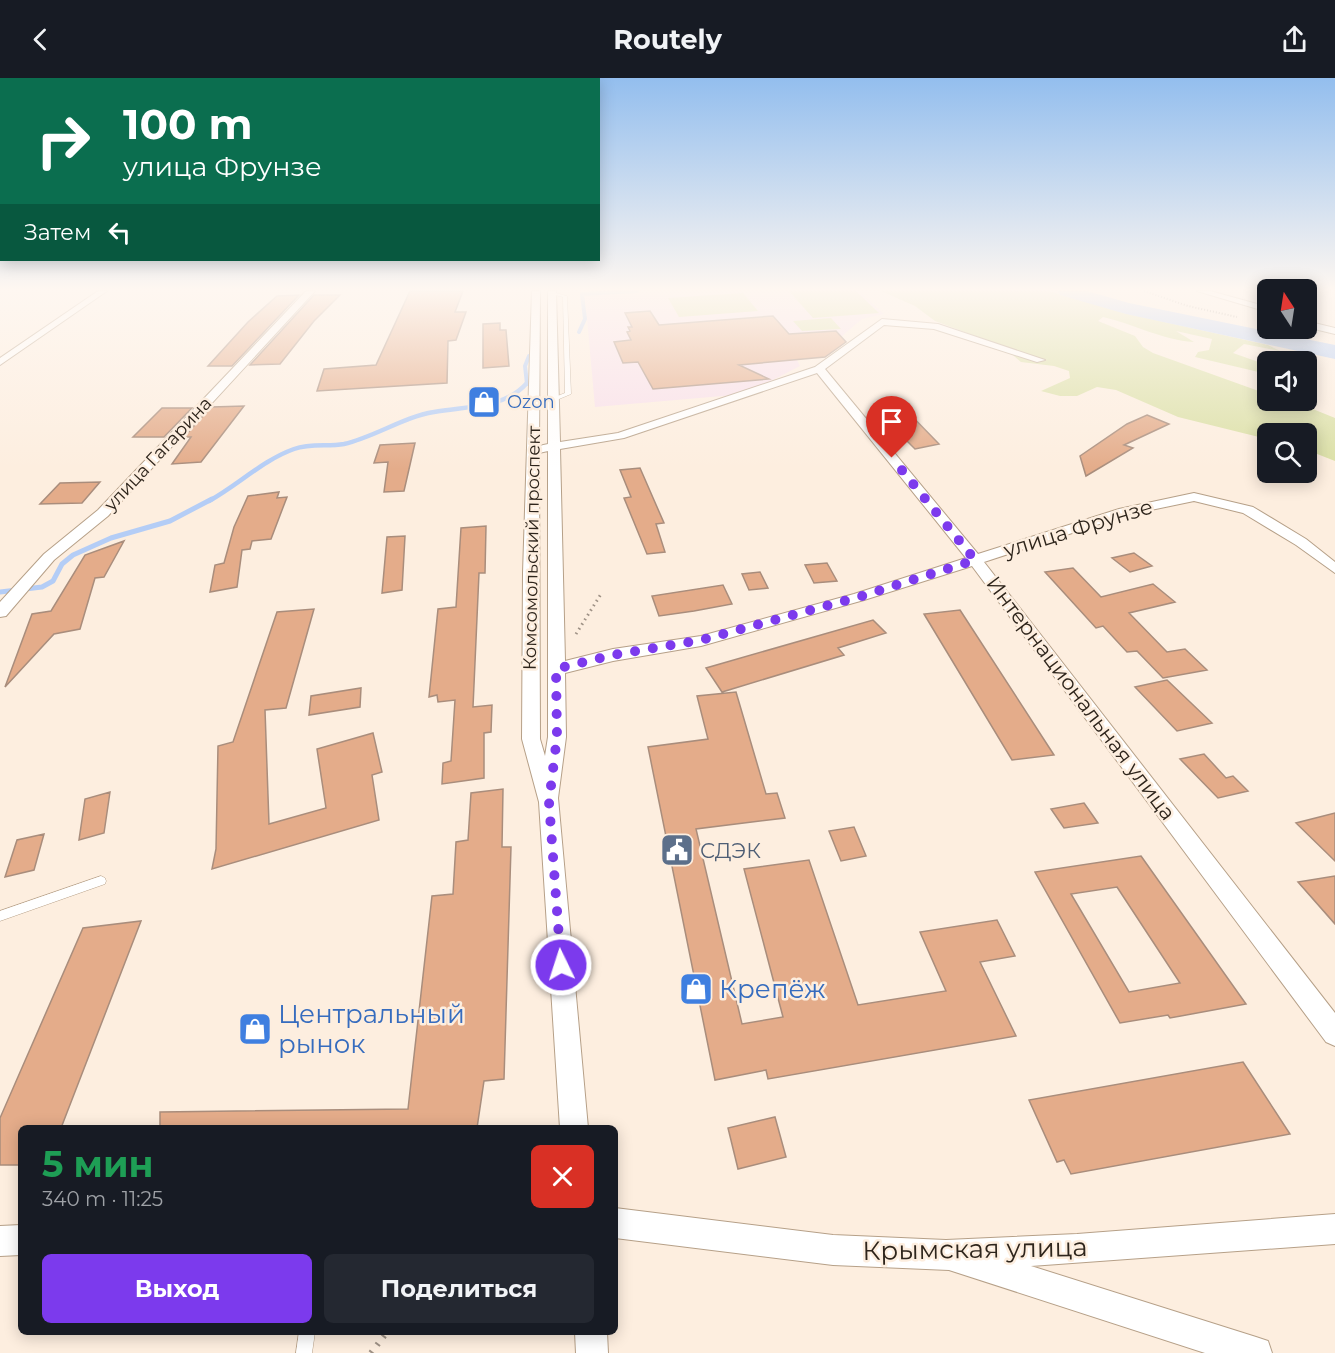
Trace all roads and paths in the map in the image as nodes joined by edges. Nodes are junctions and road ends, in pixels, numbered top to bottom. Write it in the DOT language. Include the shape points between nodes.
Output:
graph roads {
  1 [pos="255,350"];
  2 [pos="535,350"];
  3 [pos="552,350"];
  4 [pos="842,350"];
  5 [pos="1011,350"];
  6 [pos="0,351"];
  7 [pos="15,351"];
  8 [pos="1040,360"];
  9 [pos="0,362"];
  10 [pos="819,369"];
  11 [pos="553,449"];
  12 [pos="534,450"];
  13 [pos="975,560"];
  14 [pos="1335,569"];
  15 [pos="601,594"];
  16 [pos="0,612"];
  17 [pos="574,636"];
  18 [pos="556,669"];
  19 [pos="549,802"];
  20 [pos="101,881"];
  21 [pos="0,916"];
  22 [pos="1335,1033"];
  23 [pos="574,1125"];
  24 [pos="618,1223"];
  25 [pos="1335,1230"];
  26 [pos="18,1240"];
  27 [pos="0,1241"];
  28 [pos="946,1255"];
  29 [pos="307,1335"];
  30 [pos="385,1335"];
  31 [pos="591,1335"];
  32 [pos="304,1353"];
  33 [pos="371,1353"];
  34 [pos="592,1353"];
  35 [pos="1256,1353"];
  1 -- 16 [label="street, улица Гагарина" via="103,513 49,557"];
  2 -- 12 [label="street, Комсомольский проспект"];
  3 -- 11 [label="street, Комсомольский проспект"];
  4 -- 10 [label="street"];
  5 -- 8 [label="street"];
  6 -- 7 [label="street"];
  7 -- 9 [label="street"];
  10 -- 11 [label="street" via="620,436"];
  10 -- 13 [label="street, Интернациональная улица"];
  11 -- 12 [label="street"];
  11 -- 18 [label="street, Комсомольский проспект"];
  12 -- 19 [label="street, Комсомольский проспект" via="531,739"];
  13 -- 14 [label="street, улица Фрунзе" via="1170,500 1194,497 1248,510 1301,542"];
  13 -- 18 [label="street, улица Фрунзе" via="859,597 701,640"];
  13 -- 22 [label="street, Интернациональная улица"];
  15 -- 17 [label="path"];
  18 -- 19 [label="street, Комсомольский проспект" via="557,737"];
  19 -- 23 [label="street, Комсомольский проспект"];
  20 -- 21 [label="lane"];
  24 -- 28 [label="street, Крымская улица" via="833,1250"];
  25 -- 28 [label="street, Крымская улица"];
  26 -- 27 [label="street"];
  28 -- 35 [label="street"];
  29 -- 32 [label="lane"];
  30 -- 33 [label="path"];
  31 -- 34 [label="street"];
}
